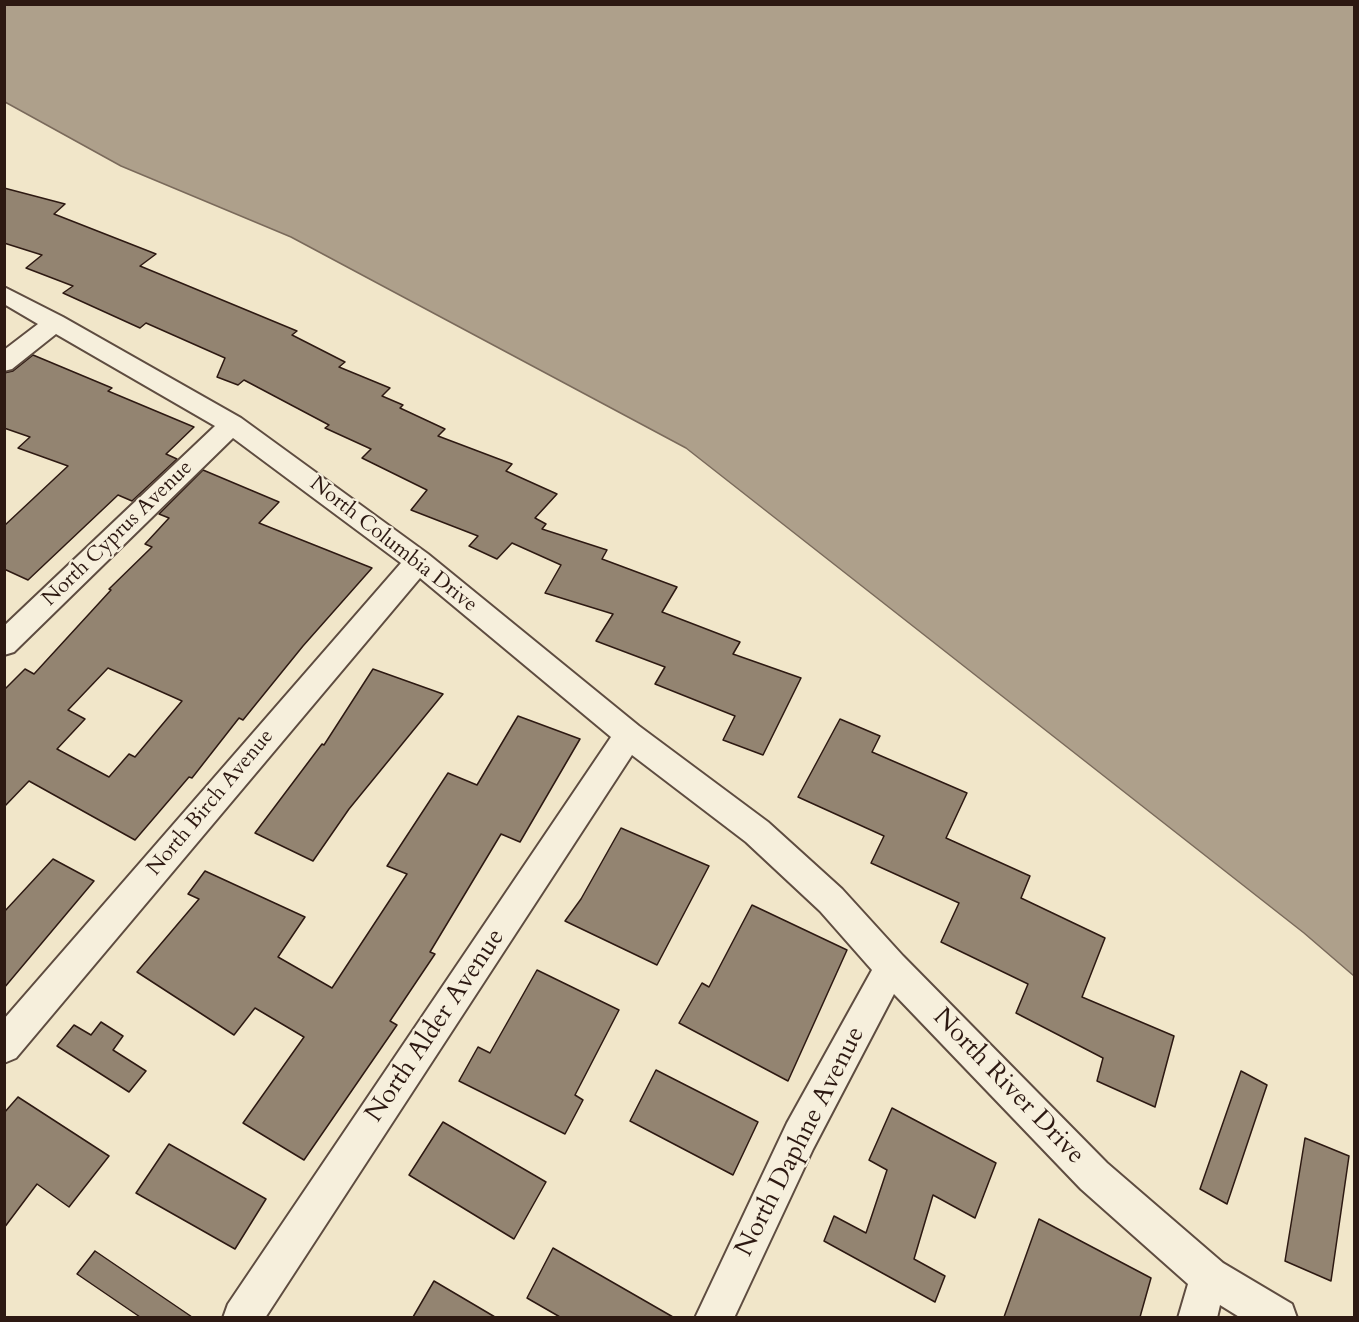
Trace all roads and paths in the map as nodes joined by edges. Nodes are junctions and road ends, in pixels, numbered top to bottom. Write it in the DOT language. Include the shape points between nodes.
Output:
graph roads {
  1 [pos="4,294"];
  2 [pos="55,322"];
  3 [pos="4,363"];
  4 [pos="232,424"];
  5 [pos="418,561"];
  6 [pos="4,644"];
  7 [pos="629,735"];
  8 [pos="758,832"];
  9 [pos="891,967"];
  10 [pos="4,1046"];
  11 [pos="1209,1277"];
  12 [pos="243,1317"];
  13 [pos="714,1317"];
  14 [pos="1197,1317"];
  15 [pos="1278,1317"];
  1 -- 2 [label="street, North Columbia Drive"];
  2 -- 3 [label="street"];
  2 -- 4 [label="street, North Columbia Drive"];
  4 -- 5 [label="street, North Columbia Drive"];
  4 -- 6 [label="street, North Cyprus Avenue"];
  5 -- 7 [label="street, North Columbia Drive"];
  5 -- 10 [label="street, North Birch Avenue"];
  7 -- 8 [label="street, North Columbia Drive"];
  7 -- 12 [label="street, North Alder Avenue"];
  8 -- 9 [label="street, North River Drive" via="831,900"];
  9 -- 11 [label="street, North River Drive" via="1094,1176"];
  9 -- 13 [label="street, North Daphne Avenue" via="800,1136"];
  11 -- 14 [label="street"];
  11 -- 15 [label="street, North River Drive"];
}
